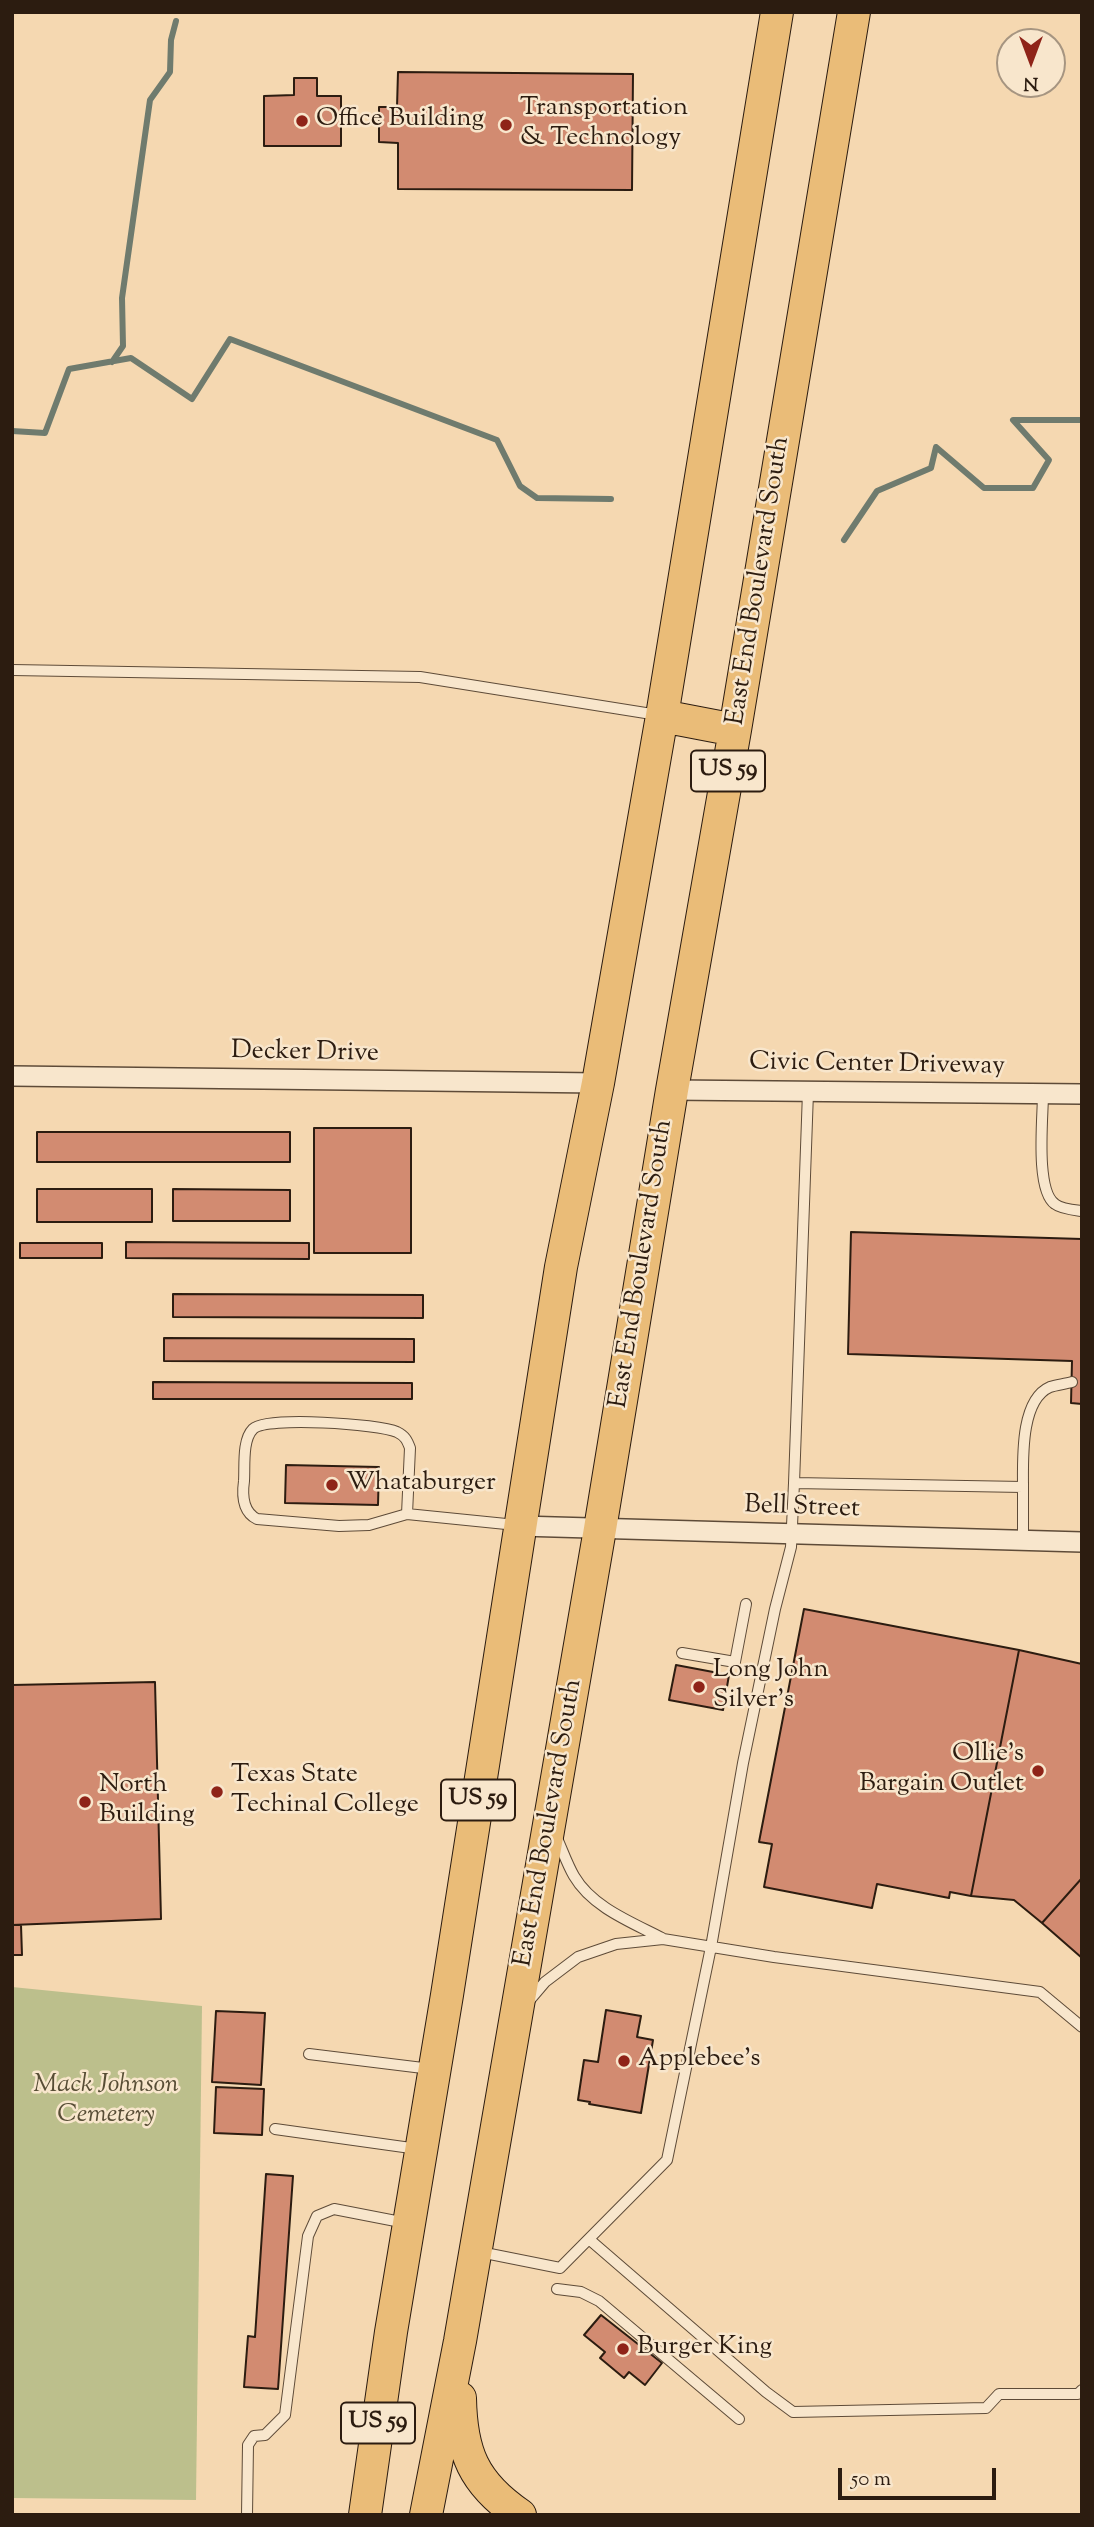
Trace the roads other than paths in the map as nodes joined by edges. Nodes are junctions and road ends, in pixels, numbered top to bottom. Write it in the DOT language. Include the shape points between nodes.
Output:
graph roads {
  1 [pos="776,12"];
  2 [pos="854,12"];
  3 [pos="12,670"];
  4 [pos="662,716"];
  5 [pos="735,730"];
  6 [pos="12,1076"];
  7 [pos="598,1083"];
  8 [pos="672,1090"];
  9 [pos="808,1092"];
  10 [pos="1043,1094"];
  11 [pos="1082,1094"];
  12 [pos="1082,1210"];
  13 [pos="1072,1382"];
  14 [pos="794,1483"];
  15 [pos="1023,1487"];
  16 [pos="407,1514"];
  17 [pos="520,1526"];
  18 [pos="600,1529"];
  19 [pos="792,1535"];
  20 [pos="1023,1541"];
  21 [pos="1082,1542"];
  22 [pos="746,1604"];
  23 [pos="682,1653"];
  24 [pos="550,1823"];
  25 [pos="663,1938"];
  26 [pos="711,1947"];
  27 [pos="517,2014"];
  28 [pos="1082,2027"];
  29 [pos="309,2054"];
  30 [pos="435,2069"];
  31 [pos="275,2129"];
  32 [pos="422,2150"];
  33 [pos="410,2223"];
  34 [pos="590,2240"];
  35 [pos="476,2251"];
  36 [pos="557,2289"];
  37 [pos="460,2341"];
  38 [pos="1082,2390"];
  39 [pos="739,2420"];
  40 [pos="247,2515"];
  41 [pos="365,2515"];
  42 [pos="426,2515"];
  43 [pos="520,2515"];
  1 -- 4 [label="highway, US 59"];
  2 -- 5 [label="highway, East End Boulevard South / US 59"];
  3 -- 4 [label="lane" via="420,677"];
  4 -- 5 [label="highway"];
  4 -- 7 [label="highway, US 59"];
  5 -- 8 [label="highway, East End Boulevard South / US 59"];
  6 -- 7 [label="street, Decker Drive"];
  7 -- 17 [label="highway, US 59" via="561,1267"];
  8 -- 9 [label="street, Civic Center Driveway"];
  8 -- 18 [label="highway, East End Boulevard South / US 59"];
  9 -- 10 [label="street, Civic Center Driveway"];
  9 -- 14 [label="lane"];
  10 -- 11 [label="street, Civic Center Driveway"];
  10 -- 12 [label="lane" via="1046,1193 1055,1205"];
  13 -- 15 [label="lane" via="1048,1388 1036,1399 1023,1447"];
  14 -- 15 [label="lane"];
  14 -- 19 [label="lane"];
  15 -- 20 [label="lane"];
  16 -- 16 [label="lane" via="411,1457 402,1434 376,1427 289,1421 262,1424 251,1431 243,1492 251,1516 264,1521 369,1525"];
  16 -- 17 [label="lane"];
  17 -- 18 [label="street, Bell Street"];
  17 -- 30 [label="highway, US 59"];
  18 -- 19 [label="street, Bell Street"];
  18 -- 24 [label="highway, East End Boulevard South / US 59"];
  19 -- 20 [label="street, Bell Street"];
  19 -- 26 [label="lane" via="743,1762"];
  20 -- 21 [label="street, Bell Street"];
  22 -- 23 [label="lane" via="735,1662"];
  24 -- 25 [label="lane" via="574,1876 586,1891 609,1910"];
  24 -- 27 [label="highway, East End Boulevard South / US 59"];
  25 -- 26 [label="lane"];
  25 -- 27 [label="lane" via="617,1944 578,1957 545,1982"];
  26 -- 28 [label="lane" via="1040,1992"];
  26 -- 34 [label="lane" via="667,2160"];
  27 -- 35 [label="highway, East End Boulevard South / US 59"];
  29 -- 30 [label="lane"];
  30 -- 32 [label="highway, US 59"];
  31 -- 32 [label="lane"];
  32 -- 33 [label="highway, US 59"];
  33 -- 40 [label="lane" via="334,2209 317,2216 308,2236 285,2415 248,2445"];
  33 -- 41 [label="highway, US 59"];
  34 -- 35 [label="lane" via="560,2268"];
  34 -- 38 [label="lane" via="793,2412 986,2408 999,2394 1078,2394"];
  35 -- 37 [label="highway, East End Boulevard South / US 59"];
  36 -- 39 [label="lane" via="581,2292 599,2301"];
  37 -- 42 [label="highway, East End Boulevard South / US 59"];
  37 -- 43 [label="highway" via="465,2449 482,2481"];
}
